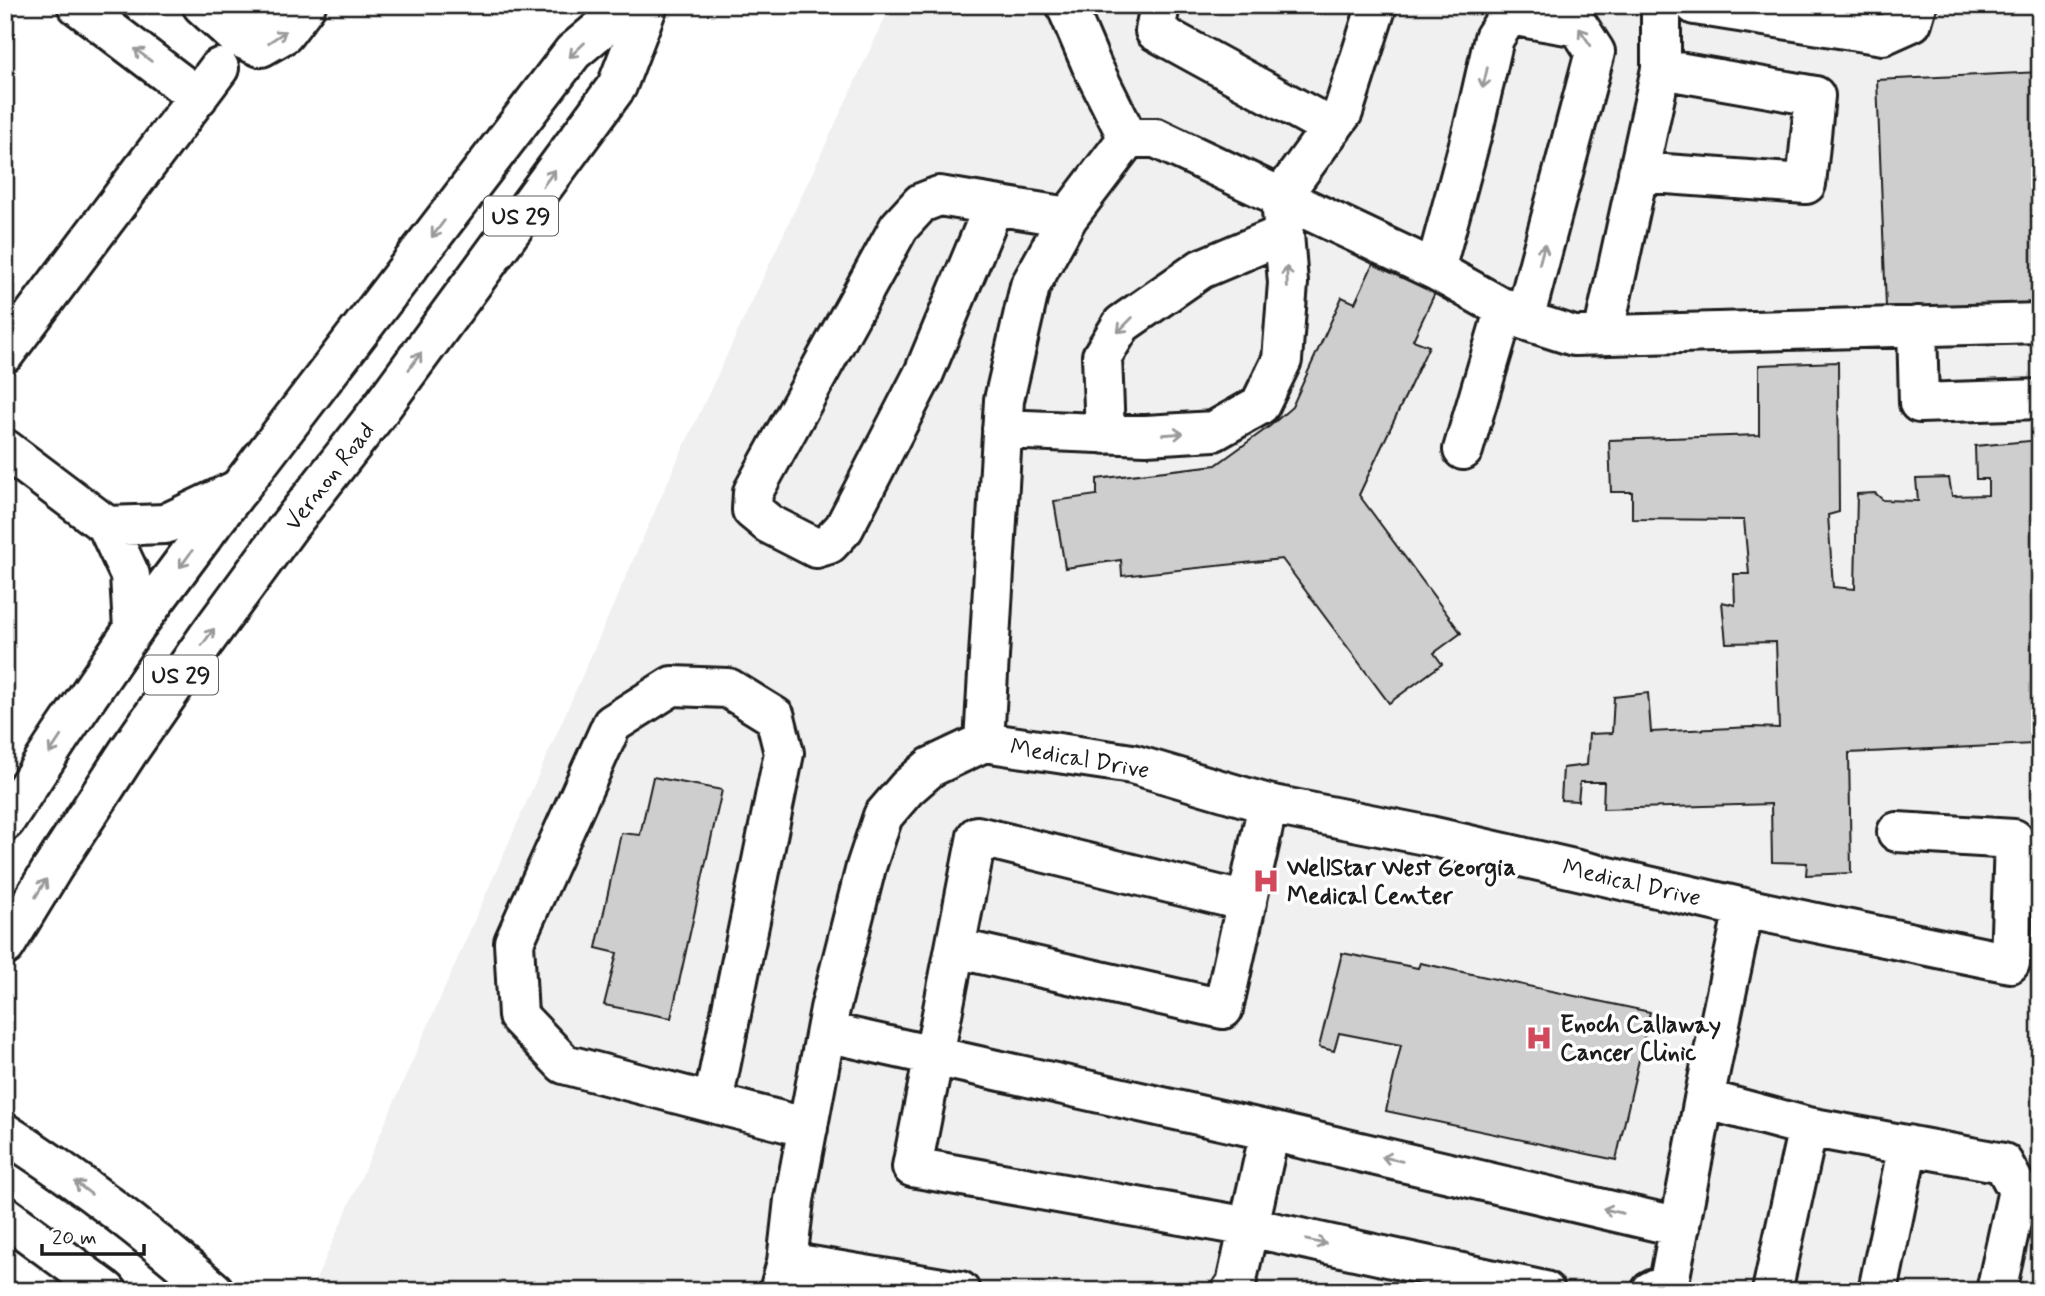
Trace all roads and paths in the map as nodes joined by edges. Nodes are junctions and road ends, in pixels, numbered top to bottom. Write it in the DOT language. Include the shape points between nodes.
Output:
graph roads {
  1 [pos="77,5"];
  2 [pos="202,5"];
  3 [pos="236,5"];
  4 [pos="272,5"];
  5 [pos="306,5"];
  6 [pos="629,5"];
  7 [pos="649,5"];
  8 [pos="1066,5"];
  9 [pos="1160,5"];
  10 [pos="1377,5"];
  11 [pos="1661,5"];
  12 [pos="1695,5"];
  13 [pos="1917,5"];
  14 [pos="1661,69"];
  15 [pos="1332,128"];
  16 [pos="1128,138"];
  17 [pos="1638,172"];
  18 [pos="994,205"];
  19 [pos="1282,216"];
  20 [pos="1068,217"];
  21 [pos="1435,270"];
  22 [pos="1515,314"];
  23 [pos="2040,323"];
  24 [pos="1917,326"];
  25 [pos="1603,335"];
  26 [pos="5,353"];
  27 [pos="2040,399"];
  28 [pos="1002,429"];
  29 [pos="1105,434"];
  30 [pos="5,449"];
  31 [pos="1463,450"];
  32 [pos="239,489"];
  33 [pos="107,526"];
  34 [pos="133,630"];
  35 [pos="984,742"];
  36 [pos="1268,804"];
  37 [pos="5,821"];
  38 [pos="1897,832"];
  39 [pos="1247,902"];
  40 [pos="1744,908"];
  41 [pos="5,946"];
  42 [pos="955,948"];
  43 [pos="826,1032"];
  44 [pos="933,1056"];
  45 [pos="1704,1099"];
  46 [pos="713,1102"];
  47 [pos="1808,1126"];
  48 [pos="808,1128"];
  49 [pos="1270,1131"];
  50 [pos="5,1133"];
  51 [pos="1908,1145"];
  52 [pos="5,1216"];
  53 [pos="1249,1227"];
  54 [pos="1680,1227"];
  55 [pos="783,1276"];
  56 [pos="107,1291"];
  57 [pos="214,1291"];
  58 [pos="960,1291"];
  59 [pos="1231,1291"];
  60 [pos="1545,1291"];
  61 [pos="1651,1291"];
  62 [pos="1772,1291"];
  63 [pos="1878,1291"];
  64 [pos="1996,1291"];
  26 -- 1 [label="street, one-way" via="208,82"];
  2 -- 5 [label="street, one-way" via="236,36 261,47 284,34"];
  3 -- 4 [label="street" via="260,14"];
  6 -- 32 [label="street, US 29, one-way" via="573,52"];
  41 -- 7 [label="street, Vernon Road / US 29, one-way" via="128,752 207,638 617,86"];
  8 -- 16 [label="street"];
  9 -- 15 [label="street" via="1155,31"];
  10 -- 15 [label="street" via="1343,112"];
  11 -- 14 [label="street"];
  12 -- 13 [label="street" via="1883,35 1912,22"];
  14 -- 17 [label="street"];
  14 -- 17 [label="street" via="1815,96 1806,184"];
  15 -- 19 [label="street"];
  16 -- 19 [label="street" via="1156,138"];
  16 -- 20 [label="street"];
  17 -- 25 [label="street"];
  18 -- 18 [label="street" via="939,196 921,203 900,227 754,492 752,510 769,524 816,548 829,544 844,528 924,373"];
  18 -- 20 [label="street"];
  19 -- 21 [label="street"];
  19 -- 29 [label="street, one-way" via="1122,324 1102,356"];
  29 -- 19 [label="street, one-way" via="1214,431 1260,405 1282,360 1287,283"];
  20 -- 28 [label="street" via="1030,286 1004,400"];
  21 -- 22 [label="street"];
  22 -- 21 [label="street, one-way" via="1595,52 1579,27 1509,15 1494,37"];
  22 -- 25 [label="street" via="1574,336"];
  22 -- 31 [label="street"];
  23 -- 24 [label="street"];
  24 -- 25 [label="street"];
  24 -- 27 [label="street" via="1919,403"];
  28 -- 29 [label="street"];
  28 -- 35 [label="street"];
  30 -- 33 [label="street"];
  32 -- 33 [label="street" via="165,524"];
  32 -- 34 [label="street, US 29, one-way"];
  33 -- 34 [label="street" via="130,575"];
  34 -- 37 [label="street, US 29, one-way"];
  35 -- 36 [label="street, Medical Drive" via="1132,764"];
  35 -- 43 [label="street, Medical Drive" via="931,767 883,816"];
  36 -- 39 [label="street"];
  36 -- 40 [label="street, Medical Drive"];
  38 -- 40 [label="street, Medical Drive" via="2014,839 2010,963"];
  39 -- 42 [label="street" via="1223,1009"];
  39 -- 42 [label="street" via="977,836"];
  40 -- 45 [label="street"];
  42 -- 44 [label="street"];
  43 -- 44 [label="street"];
  43 -- 48 [label="street, Medical Drive"];
  44 -- 49 [label="street"];
  44 -- 53 [label="street" via="912,1167"];
  45 -- 47 [label="street"];
  45 -- 54 [label="street"];
  46 -- 46 [label="street" via="564,1064 518,1016 514,942 612,724 671,686 728,688 775,717 784,753"];
  46 -- 48 [label="street"];
  47 -- 51 [label="street"];
  47 -- 62 [label="street"];
  48 -- 55 [label="street, Medical Drive"];
  49 -- 53 [label="street"];
  54 -- 49 [label="street, one-way"];
  57 -- 50 [label="street, one-way"];
  51 -- 63 [label="street"];
  51 -- 64 [label="street" via="2003,1163 2018,1190"];
  52 -- 56 [label="street"];
  53 -- 59 [label="street"];
  53 -- 60 [label="street, one-way"];
  54 -- 61 [label="street" via="1669,1282"];
  55 -- 58 [label="street, Medical Drive"];
}
